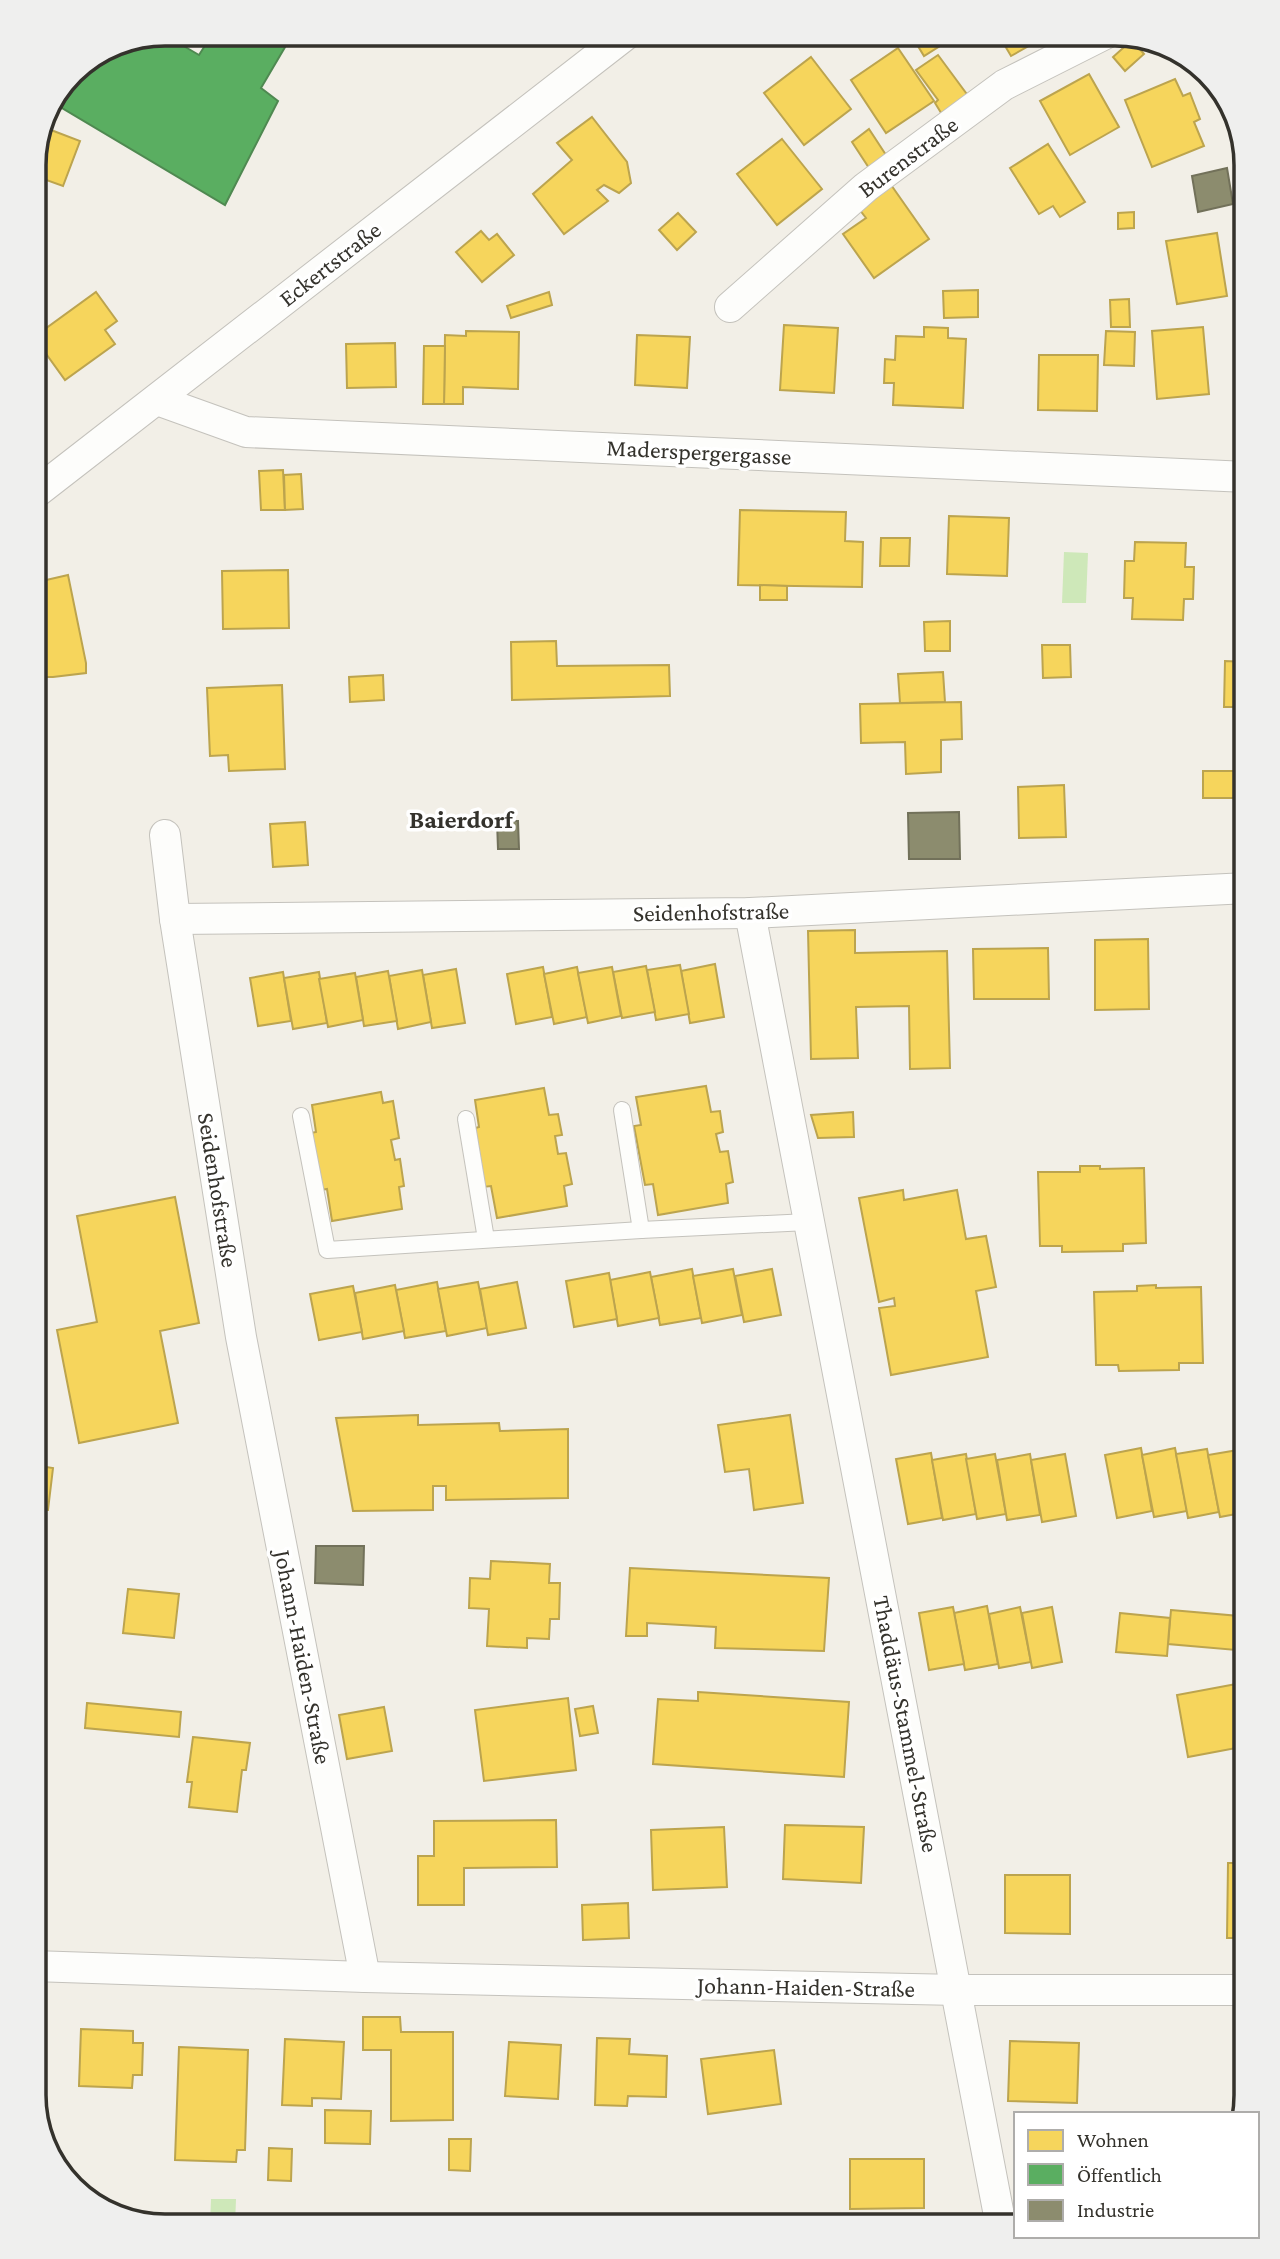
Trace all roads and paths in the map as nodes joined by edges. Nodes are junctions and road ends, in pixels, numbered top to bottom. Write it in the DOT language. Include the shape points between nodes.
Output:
graph roads {
  1 [pos="611,46"];
  2 [pos="1081,46"];
  3 [pos="730,307"];
  4 [pos="157,400"];
  5 [pos="1234,476"];
  6 [pos="46,484"];
  7 [pos="165,835"];
  8 [pos="1234,889"];
  9 [pos="750,913"];
  10 [pos="175,919"];
  11 [pos="622,1110"];
  12 [pos="300,1116"];
  13 [pos="466,1119"];
  14 [pos="808,1222"];
  15 [pos="640,1230"];
  16 [pos="486,1239"];
  17 [pos="242,1337"];
  18 [pos="46,1966"];
  19 [pos="365,1977"];
  20 [pos="958,1990"];
  21 [pos="1234,1990"];
  22 [pos="999,2214"];
  1 -- 4 [label="street, Eckertstraße"];
  2 -- 3 [label="street, Burenstraße" via="1004,85 866,187"];
  4 -- 5 [label="street, Maderspergergasse" via="246,432"];
  4 -- 6 [label="street, Eckertstraße"];
  7 -- 10 [label="street, Seidenhofstraße"];
  8 -- 9 [label="street, Seidenhofstraße"];
  9 -- 10 [label="street, Seidenhofstraße"];
  9 -- 14 [label="street, Thaddäus-Stammel-Straße"];
  10 -- 17 [label="street, Seidenhofstraße"];
  11 -- 15 [label="lane"];
  12 -- 16 [label="lane" via="327,1250"];
  13 -- 16 [label="lane"];
  14 -- 15 [label="lane"];
  14 -- 20 [label="street, Thaddäus-Stammel-Straße"];
  15 -- 16 [label="lane"];
  17 -- 19 [label="street, Johann-Haiden-Straße"];
  18 -- 19 [label="street, Johann-Haiden-Straße"];
  19 -- 20 [label="street, Johann-Haiden-Straße"];
  20 -- 21 [label="street, Johann-Haiden-Straße"];
  20 -- 22 [label="street, Thaddäus-Stammel-Straße"];
}
